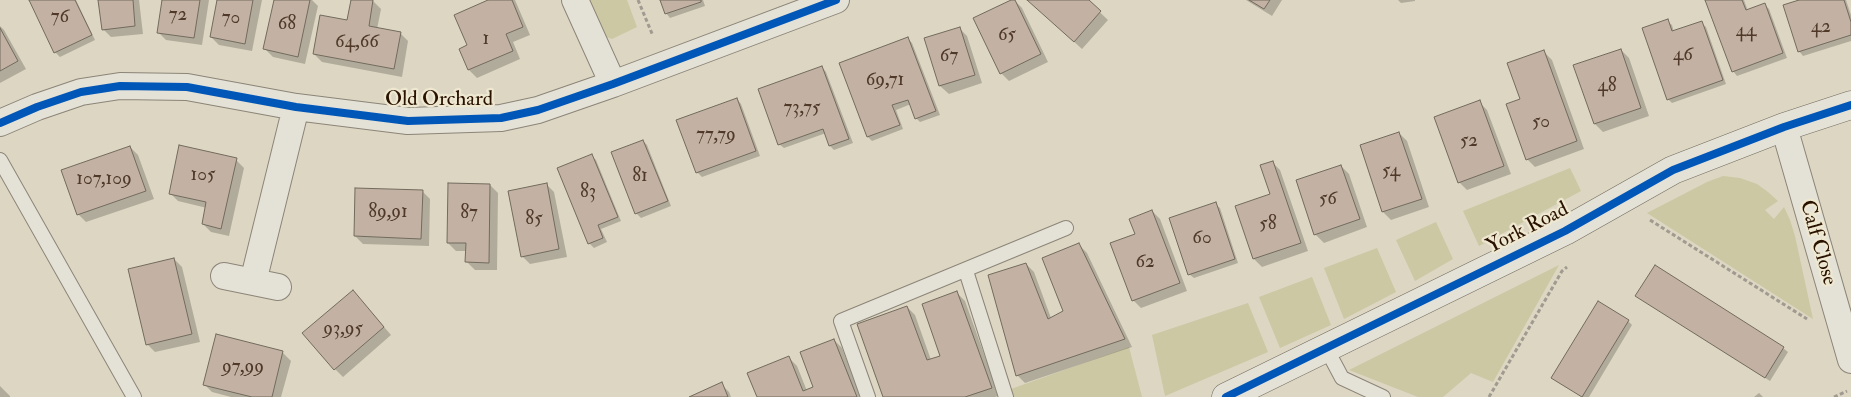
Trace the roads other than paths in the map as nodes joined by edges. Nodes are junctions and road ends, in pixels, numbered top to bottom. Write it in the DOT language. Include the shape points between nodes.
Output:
graph roads {
  1 [pos="575,0"];
  2 [pos="836,0"];
  3 [pos="612,84"];
  4 [pos="1851,105"];
  5 [pos="296,107"];
  6 [pos="0,123"];
  7 [pos="1784,127"];
  8 [pos="0,160"];
  9 [pos="1066,228"];
  10 [pos="966,271"];
  11 [pos="224,276"];
  12 [pos="1326,348"];
  13 [pos="1851,360"];
  14 [pos="134,397"];
  15 [pos="868,397"];
  16 [pos="1006,397"];
  17 [pos="1226,397"];
  18 [pos="1383,397"];
  1 -- 3 [label="street"];
  2 -- 3 [label="street, Old Orchard"];
  3 -- 5 [label="street, Old Orchard" via="538,110 501,118 408,122"];
  4 -- 7 [label="street, York Road"];
  5 -- 6 [label="street, Old Orchard" via="187,87 120,86 81,92 37,106"];
  5 -- 11 [label="street" via="266,285"];
  7 -- 12 [label="street, York Road" via="1673,170 1565,232"];
  7 -- 13 [label="street, Calf Close"];
  8 -- 14 [label="lane"];
  9 -- 10 [label="lane"];
  10 -- 15 [label="lane" via="841,321"];
  10 -- 16 [label="lane"];
  12 -- 17 [label="street, York Road"];
  12 -- 18 [label="lane" via="1342,378"];
}
